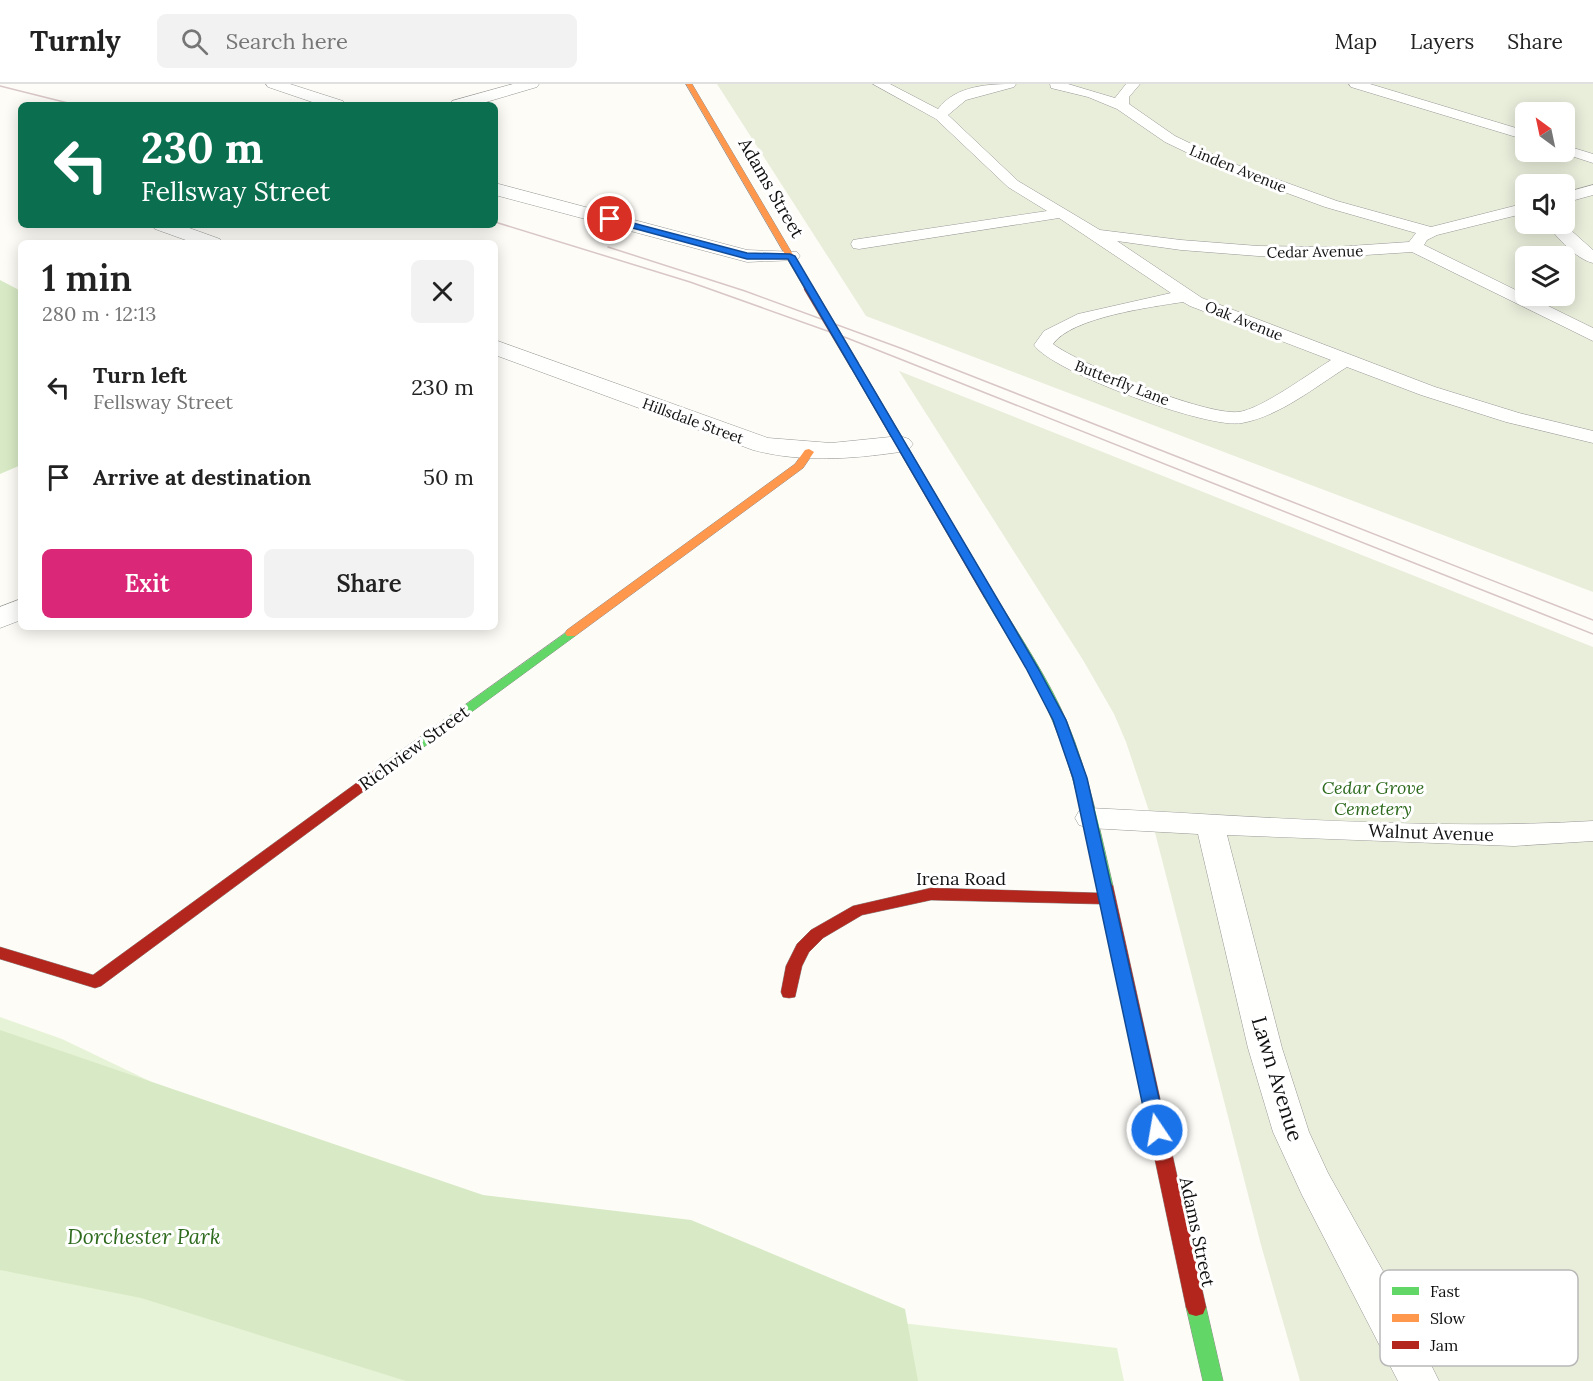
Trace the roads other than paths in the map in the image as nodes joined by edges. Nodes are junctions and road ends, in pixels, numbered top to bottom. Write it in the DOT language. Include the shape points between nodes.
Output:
graph roads {
  1 [pos="274,84"];
  2 [pos="531,84"];
  3 [pos="689,84"];
  4 [pos="880,84"];
  5 [pos="1009,84"];
  6 [pos="1051,84"];
  7 [pos="1093,84"];
  8 [pos="1132,84"];
  9 [pos="1356,84"];
  10 [pos="1056,85"];
  11 [pos="328,102"];
  12 [pos="468,102"];
  13 [pos="1122,106"];
  14 [pos="941,117"];
  15 [pos="1515,133"];
  16 [pos="1575,153"];
  17 [pos="1593,159"];
  18 [pos="498,190"];
  19 [pos="1593,190"];
  20 [pos="1575,195"];
  21 [pos="1515,211"];
  22 [pos="1063,213"];
  23 [pos="170,228"];
  24 [pos="1431,232"];
  25 [pos="1095,233"];
  26 [pos="1565,234"];
  27 [pos="204,240"];
  28 [pos="859,244"];
  29 [pos="1415,247"];
  30 [pos="790,256"];
  31 [pos="1593,258"];
  32 [pos="1185,296"];
  33 [pos="1593,335"];
  34 [pos="498,351"];
  35 [pos="1344,360"];
  36 [pos="1593,437"];
  37 [pos="900,444"];
  38 [pos="809,452"];
  39 [pos="18,610"];
  40 [pos="0,619"];
  41 [pos="1089,818"];
  42 [pos="1210,824"];
  43 [pos="1593,831"];
  44 [pos="1107,899"];
  45 [pos="0,953"];
  46 [pos="789,992"];
  47 [pos="1380,1303"];
  48 [pos="1412,1366"];
  49 [pos="1214,1381"];
  50 [pos="1419,1381"];
  1 -- 11 [label="street"];
  2 -- 12 [label="street"];
  3 -- 30 [label="main road, Adams Street"];
  4 -- 14 [label="lane, Oak Avenue"];
  5 -- 14 [label="lane" via="958,99"];
  6 -- 10 [label="lane"];
  7 -- 10 [label="lane"];
  8 -- 13 [label="lane" via="1122,97"];
  9 -- 15 [label="lane"];
  10 -- 13 [label="lane, Linden Avenue"];
  13 -- 24 [label="lane, Linden Avenue" via="1170,139 1224,165 1331,204"];
  14 -- 22 [label="lane, Oak Avenue" via="1004,176"];
  16 -- 17 [label="lane"];
  18 -- 30 [label="street" via="747,256"];
  19 -- 20 [label="lane"];
  21 -- 24 [label="lane"];
  22 -- 25 [label="lane, Oak Avenue"];
  22 -- 28 [label="lane"];
  23 -- 27 [label="street"];
  24 -- 29 [label="lane" via="1420,237"];
  25 -- 29 [label="lane, Cedar Avenue" via="1274,253"];
  25 -- 32 [label="lane, Oak Avenue"];
  26 -- 31 [label="lane"];
  29 -- 33 [label="lane"];
  30 -- 37 [label="main road, Adams Street, bridge"];
  32 -- 35 [label="lane, Oak Avenue"];
  32 -- 35 [label="lane, Butterfly Lane" via="1079,319 1049,335 1042,345 1063,359 1116,382 1201,413 1226,418 1258,412"];
  34 -- 38 [label="street, Hillsdale Street" via="747,441"];
  35 -- 36 [label="lane, Oak Avenue" via="1480,408"];
  37 -- 38 [label="street, Hillsdale Street"];
  37 -- 41 [label="main road, Adams Street" via="1059,720 1080,778"];
  38 -- 45 [label="main road, Richview Street" via="799,466 95,982"];
  39 -- 40 [label="street"];
  41 -- 42 [label="lane, Walnut Avenue"];
  41 -- 44 [label="main road, Adams Street"];
  42 -- 43 [label="lane, Walnut Avenue" via="1514,836"];
  42 -- 47 [label="lane, Lawn Avenue" via="1270,1068 1291,1132"];
  44 -- 46 [label="main road, Irena Road" via="931,894 882,903 851,914 803,948 794,966"];
  44 -- 49 [label="main road, Adams Street"];
  48 -- 50 [label="lane, Lawn Avenue"];
}
